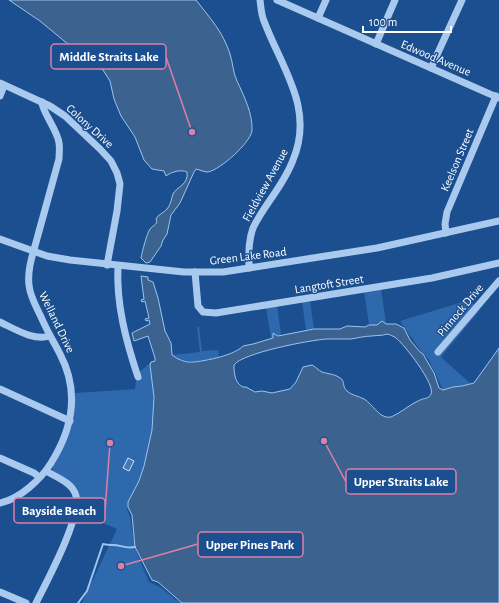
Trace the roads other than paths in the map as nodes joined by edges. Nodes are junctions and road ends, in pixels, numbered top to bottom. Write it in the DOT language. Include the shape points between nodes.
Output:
graph roads {
  1 [pos="260,0"];
  2 [pos="277,0"];
  3 [pos="326,0"];
  4 [pos="395,0"];
  5 [pos="462,0"];
  6 [pos="318,18"];
  7 [pos="376,44"];
  8 [pos="431,68"];
  9 [pos="2,85"];
  10 [pos="0,96"];
  11 [pos="498,97"];
  12 [pos="42,102"];
  13 [pos="499,221"];
  14 [pos="446,233"];
  15 [pos="0,239"];
  16 [pos="34,252"];
  17 [pos="499,262"];
  18 [pos="107,265"];
  19 [pos="118,266"];
  20 [pos="249,268"];
  21 [pos="195,272"];
  22 [pos="499,281"];
  23 [pos="0,322"];
  24 [pos="50,336"];
  25 [pos="438,352"];
  26 [pos="138,378"];
  27 [pos="0,389"];
  28 [pos="70,421"];
  29 [pos="0,458"];
  30 [pos="46,471"];
  31 [pos="39,477"];
  32 [pos="0,503"];
  33 [pos="0,592"];
  34 [pos="26,603"];
  35 [pos="36,603"];
  1 -- 20 [label="street, Fieldview Avenue" via="263,20 290,79 299,107 300,131 293,162 253,228"];
  2 -- 6 [label="street, Edwood Avenue"];
  3 -- 6 [label="street"];
  4 -- 7 [label="street"];
  5 -- 8 [label="street"];
  6 -- 7 [label="street, Edwood Avenue"];
  7 -- 8 [label="street, Edwood Avenue"];
  8 -- 11 [label="street, Edwood Avenue"];
  9 -- 10 [label="street"];
  9 -- 12 [label="street, Colony Drive"];
  11 -- 14 [label="street, Keelson Street" via="447,212"];
  12 -- 16 [label="street, Welland Drive" via="59,142 59,159"];
  12 -- 18 [label="street, Colony Drive" via="65,116 100,149 111,161 117,173 120,184"];
  13 -- 14 [label="street, Green Lake Road"];
  14 -- 20 [label="street, Green Lake Road" via="377,248"];
  15 -- 16 [label="street, Green Lake Road"];
  16 -- 18 [label="street, Green Lake Road"];
  16 -- 24 [label="street, Welland Drive" via="30,264 30,291"];
  17 -- 21 [label="street, Langtoft Street" via="432,278 216,313 203,312 198,306"];
  18 -- 19 [label="street, Green Lake Road"];
  19 -- 21 [label="street, Green Lake Road"];
  19 -- 26 [label="street" via="119,304 126,340"];
  20 -- 21 [label="street, Green Lake Road" via="223,272"];
  22 -- 25 [label="street, Pinnock Drive"];
  23 -- 24 [label="street" via="34,337"];
  24 -- 28 [label="street, Welland Drive" via="68,373 72,390"];
  27 -- 28 [label="street"];
  28 -- 30 [label="street, Welland Drive" via="58,452"];
  29 -- 31 [label="street"];
  30 -- 31 [label="street, Welland Drive"];
  30 -- 35 [label="street" via="67,483 72,489 76,496 76,508 71,528"];
  31 -- 32 [label="street, Welland Drive" via="17,496"];
  33 -- 34 [label="street"];
}
